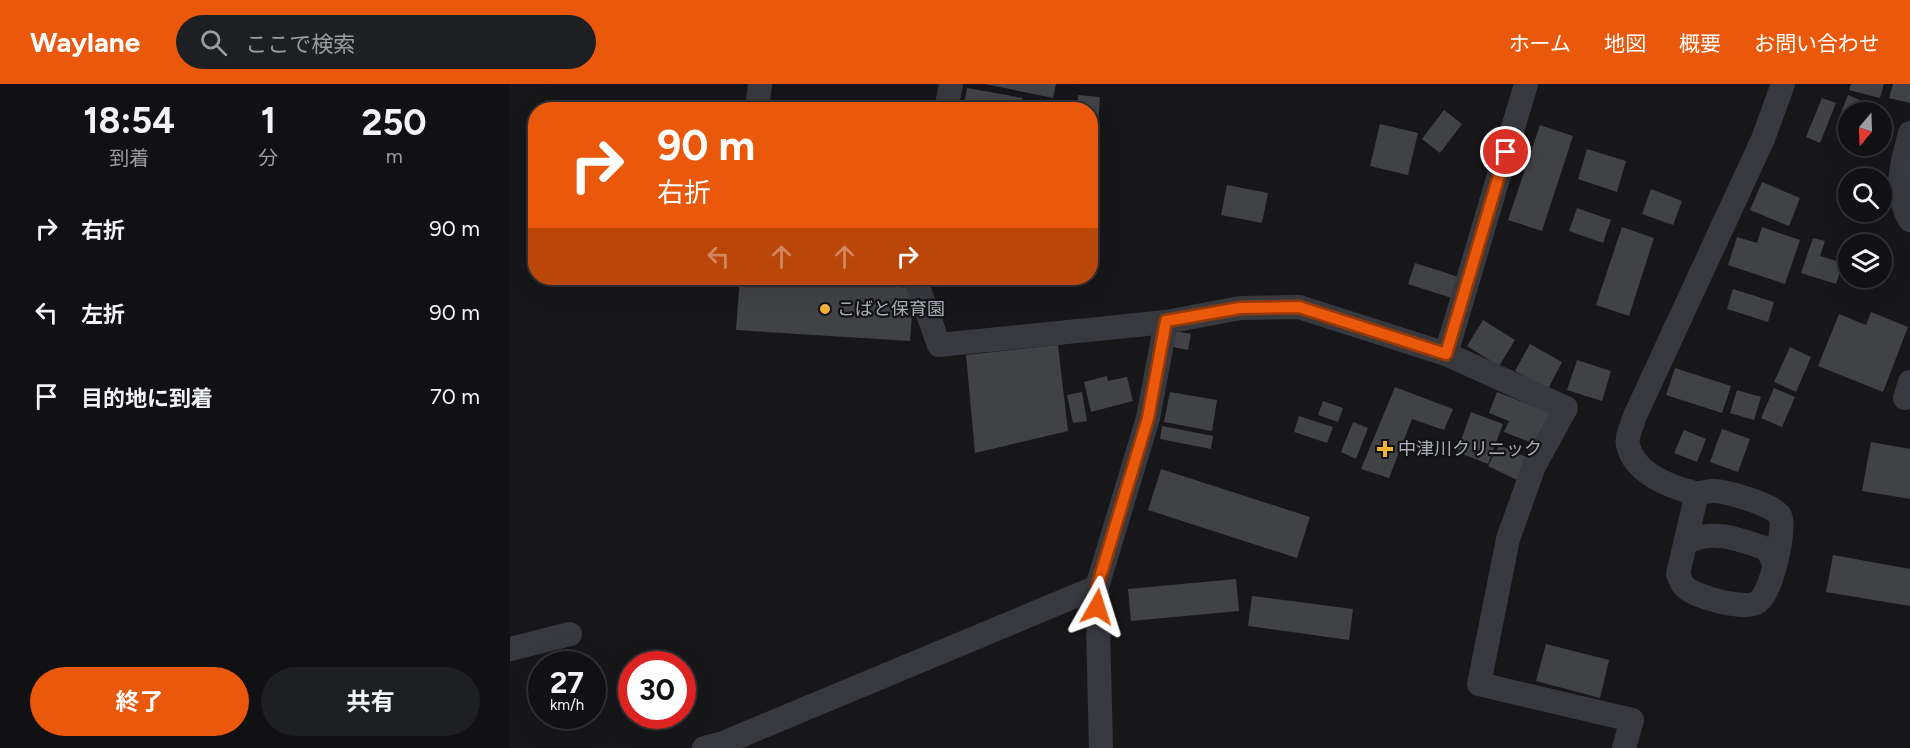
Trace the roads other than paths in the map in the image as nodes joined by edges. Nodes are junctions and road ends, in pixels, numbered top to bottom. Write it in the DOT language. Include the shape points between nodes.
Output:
graph roads {
  1 [pos="760,84"];
  2 [pos="951,84"];
  3 [pos="1526,84"];
  4 [pos="1783,84"];
  5 [pos="759,102"];
  6 [pos="948,102"];
  7 [pos="1910,133"];
  8 [pos="1910,219"];
  9 [pos="918,285"];
  10 [pos="1166,321"];
  11 [pos="1446,354"];
  12 [pos="1697,493"];
  13 [pos="1685,543"];
  14 [pos="1774,563"];
  15 [pos="1097,587"];
  16 [pos="570,634"];
  17 [pos="510,649"];
  18 [pos="704,748"];
  19 [pos="1101,748"];
  20 [pos="1624,748"];
  1 -- 5 [label="street"];
  2 -- 6 [label="street"];
  3 -- 11 [label="street"];
  4 -- 12 [label="street" via="1763,139 1634,418 1627,443 1636,464 1655,478"];
  7 -- 8 [label="street" via="1899,172 1902,207"];
  9 -- 10 [label="street" via="939,345"];
  10 -- 11 [label="street" via="1240,308 1299,307"];
  10 -- 15 [label="street" via="1148,418"];
  11 -- 20 [label="street" via="1566,408 1534,466 1508,539 1479,684 1632,720"];
  12 -- 13 [label="street"];
  12 -- 14 [label="street" via="1715,490 1771,506 1779,514 1783,528"];
  13 -- 14 [label="street" via="1699,535 1713,534 1767,549"];
  13 -- 14 [label="street" via="1678,574 1683,586 1737,605 1756,604 1767,594"];
  15 -- 18 [label="street"];
  15 -- 19 [label="street"];
  16 -- 17 [label="street"];
}
